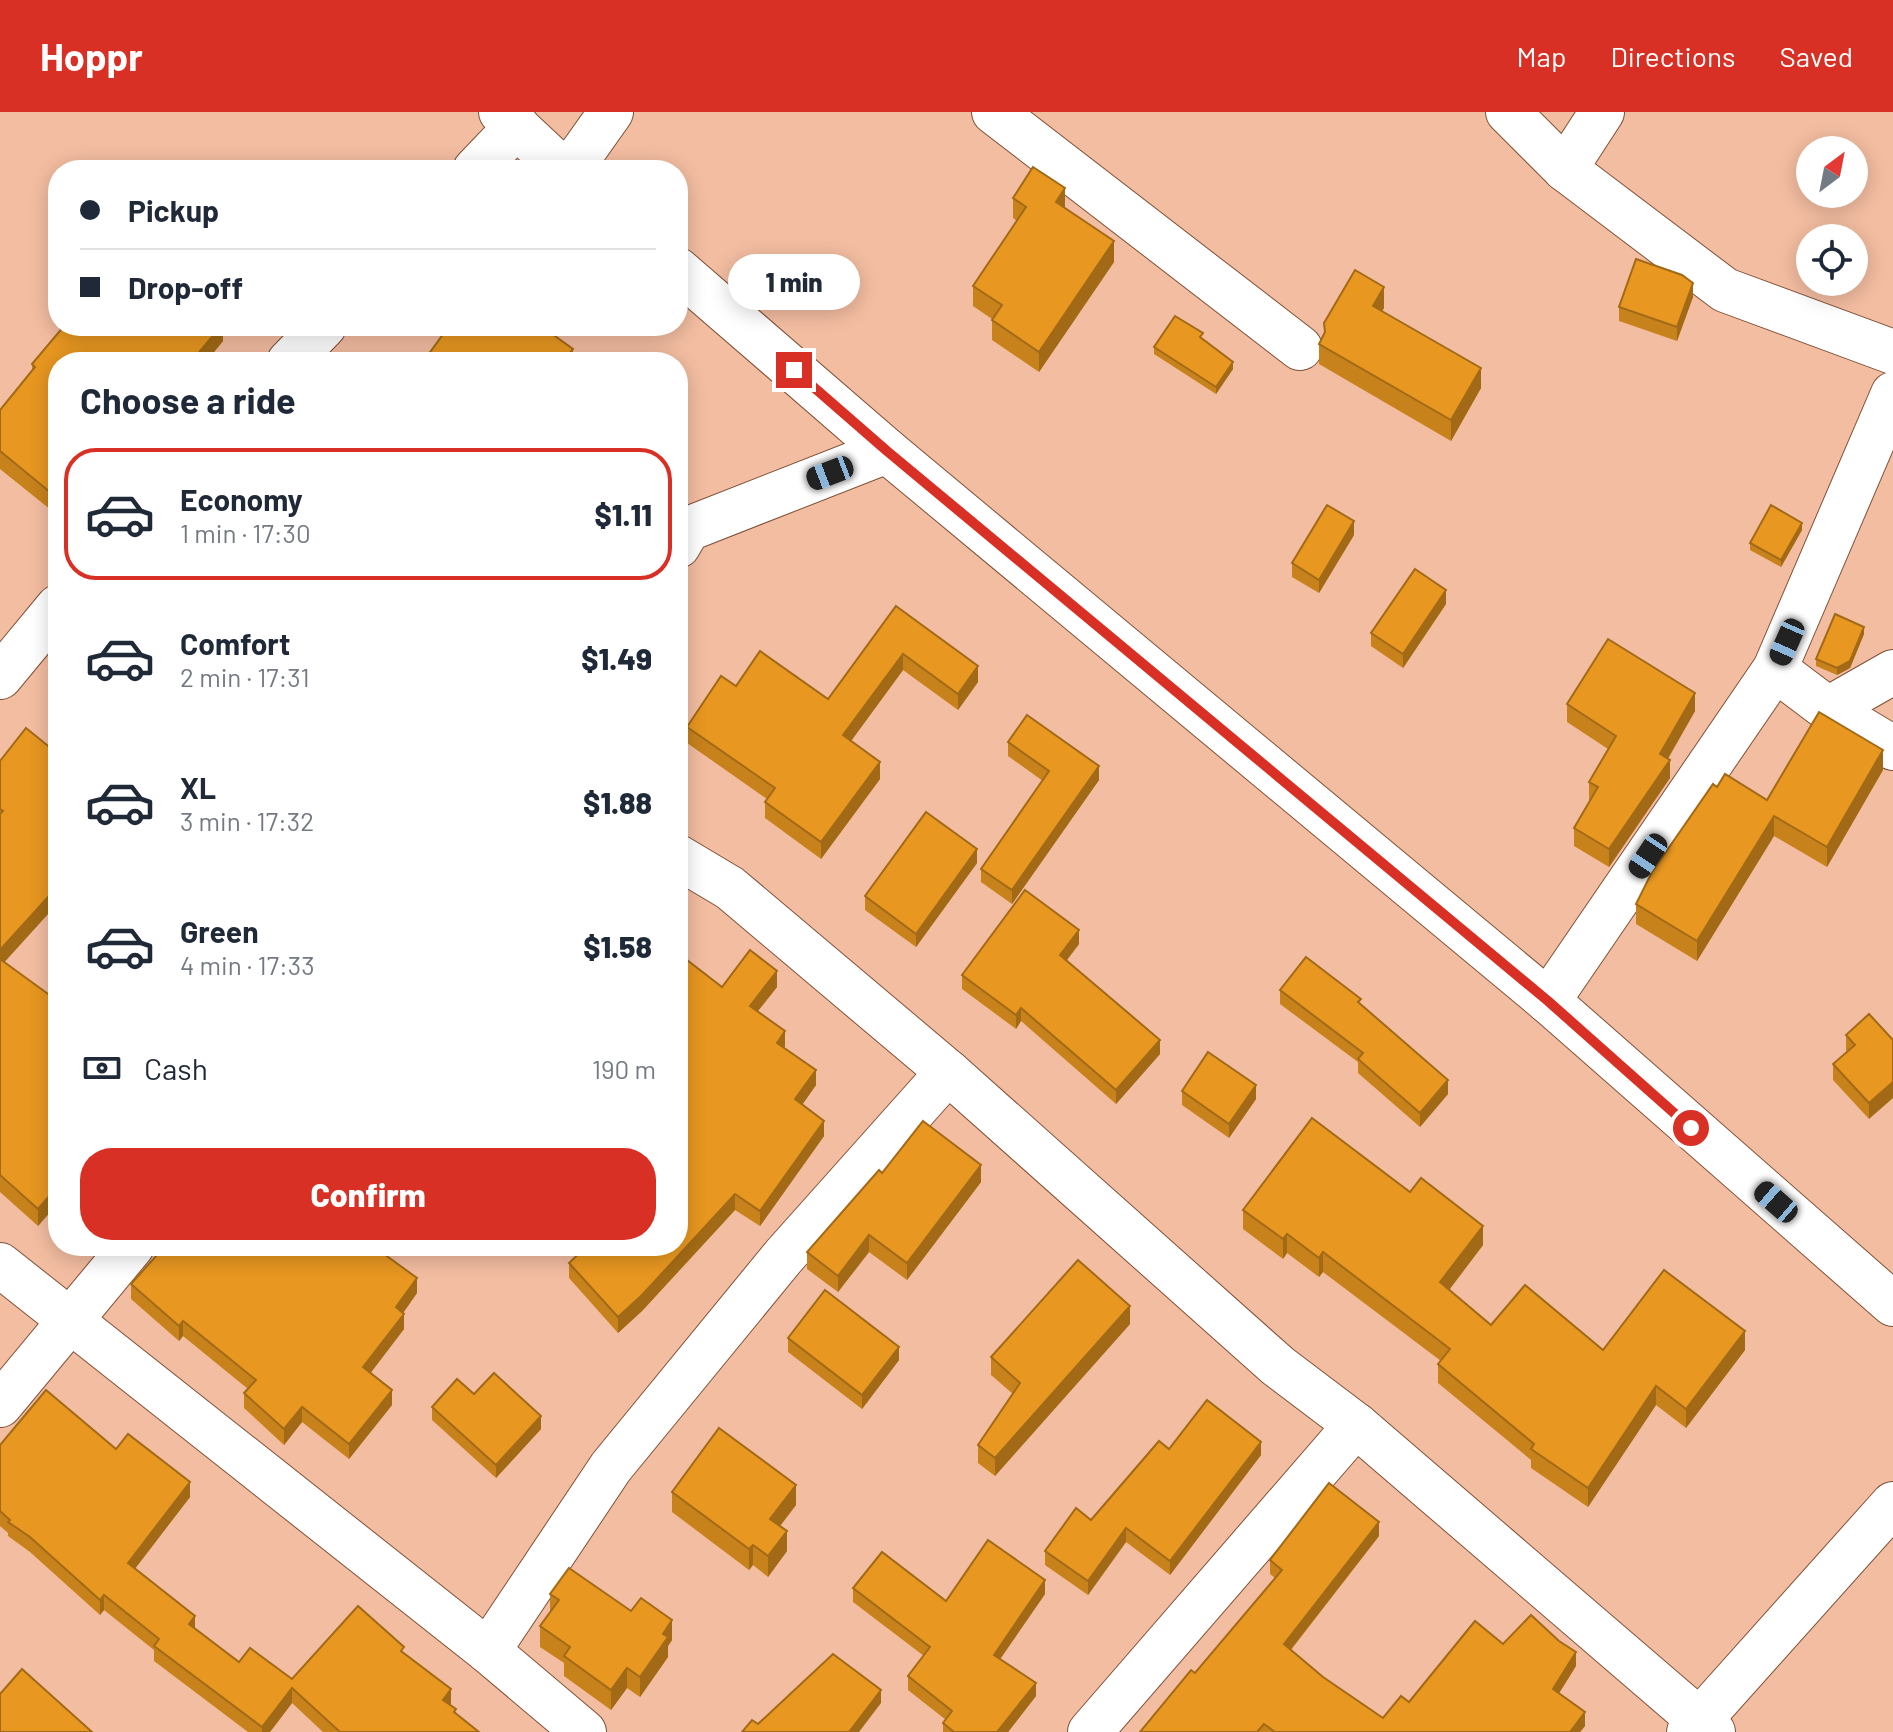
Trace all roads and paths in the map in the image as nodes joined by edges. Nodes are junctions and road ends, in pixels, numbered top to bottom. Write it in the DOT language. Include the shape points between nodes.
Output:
graph roads {
  1 [pos="611,112"];
  2 [pos="994,112"];
  3 [pos="1508,112"];
  4 [pos="1602,112"];
  5 [pos="509,119"];
  6 [pos="482,160"];
  7 [pos="552,160"];
  8 [pos="577,160"];
  9 [pos="1565,169"];
  10 [pos="688,279"];
  11 [pos="314,336"];
  12 [pos="1300,348"];
  13 [pos="299,352"];
  14 [pos="1893,352"];
  15 [pos="1893,394"];
  16 [pos="887,451"];
  17 [pos="688,529"];
  18 [pos="48,619"];
  19 [pos="1775,669"];
  20 [pos="1893,672"];
  21 [pos="0,677"];
  22 [pos="1828,709"];
  23 [pos="1893,748"];
  24 [pos="688,863"];
  25 [pos="1548,1001"];
  26 [pos="948,1072"];
  27 [pos="124,1256"];
  28 [pos="0,1265"];
  29 [pos="1893,1304"];
  30 [pos="71,1320"];
  31 [pos="0,1405"];
  32 [pos="1356,1425"];
  33 [pos="1893,1504"];
  34 [pos="488,1651"];
  35 [pos="1700,1729"];
  36 [pos="584,1732"];
  37 [pos="1090,1732"];
  1 -- 8 [label="street"];
  2 -- 12 [label="street"];
  3 -- 9 [label="street"];
  4 -- 9 [label="street"];
  5 -- 6 [label="street"];
  5 -- 7 [label="street"];
  9 -- 14 [label="street" via="1725,290"];
  10 -- 16 [label="street"];
  11 -- 13 [label="street"];
  15 -- 19 [label="street"];
  16 -- 17 [label="street"];
  16 -- 25 [label="street"];
  18 -- 21 [label="street"];
  19 -- 22 [label="street"];
  19 -- 25 [label="street"];
  20 -- 22 [label="street"];
  22 -- 23 [label="street"];
  24 -- 26 [label="street" via="730,888"];
  25 -- 29 [label="street"];
  26 -- 32 [label="street" via="1278,1366"];
  26 -- 34 [label="street" via="783,1257 611,1467"];
  27 -- 30 [label="street"];
  28 -- 30 [label="street"];
  30 -- 31 [label="street"];
  30 -- 34 [label="street"];
  32 -- 35 [label="street"];
  32 -- 37 [label="street"];
  33 -- 35 [label="street"];
  34 -- 36 [label="street"];
}
